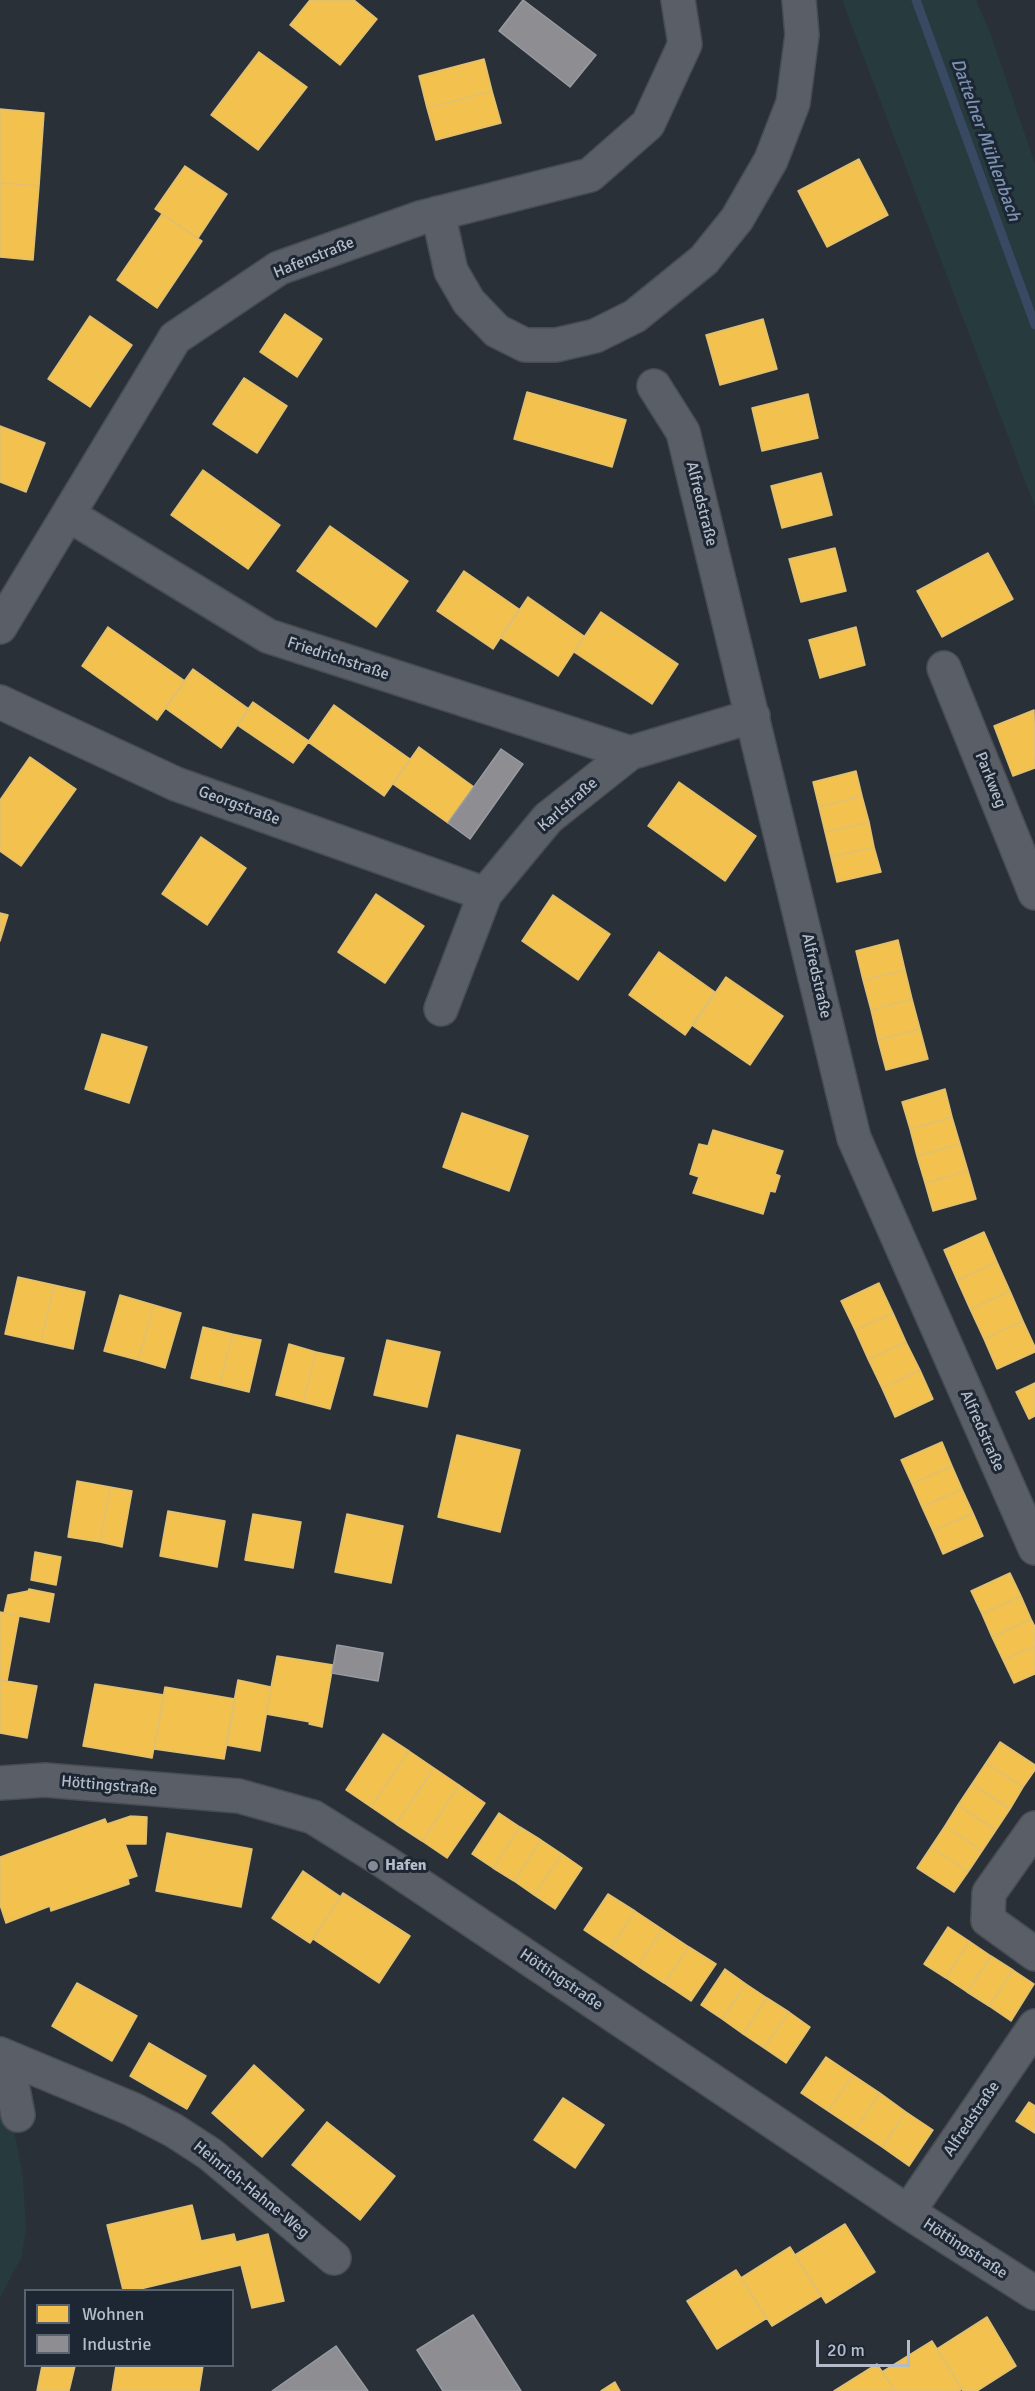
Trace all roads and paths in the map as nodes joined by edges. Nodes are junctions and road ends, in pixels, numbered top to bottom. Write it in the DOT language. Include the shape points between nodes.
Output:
graph roads {
  1 [pos="678,0"];
  2 [pos="799,0"];
  3 [pos="438,213"];
  4 [pos="654,386"];
  5 [pos="69,515"];
  6 [pos="0,627"];
  7 [pos="944,668"];
  8 [pos="0,702"];
  9 [pos="753,716"];
  10 [pos="630,753"];
  11 [pos="1035,893"];
  12 [pos="485,894"];
  13 [pos="441,1009"];
  14 [pos="1035,1548"];
  15 [pos="45,1780"];
  16 [pos="0,1783"];
  17 [pos="0,1805"];
  18 [pos="1035,1828"];
  19 [pos="1035,1954"];
  20 [pos="1035,2026"];
  21 [pos="0,2055"];
  22 [pos="18,2115"];
  23 [pos="908,2212"];
  24 [pos="334,2258"];
  25 [pos="1035,2294"];
  1 -- 3 [label="street, Hafenstraße" via="686,44 648,124 590,175"];
  2 -- 3 [label="street" via="802,35 793,103 771,160 737,219 704,260 635,316 595,336 556,345 525,345 497,331 469,302 451,271"];
  3 -- 5 [label="street, Hafenstraße" via="279,268 175,338"];
  4 -- 9 [label="street, Alfredstraße" via="683,432"];
  5 -- 6 [label="street, Hafenstraße"];
  5 -- 10 [label="street, Friedrichstraße" via="268,636"];
  7 -- 11 [label="street, Parkweg"];
  8 -- 12 [label="street, Georgstraße" via="176,784"];
  9 -- 10 [label="street, Karlstraße"];
  9 -- 14 [label="street, Alfredstraße" via="854,1138"];
  10 -- 12 [label="street, Karlstraße" via="548,818"];
  12 -- 13 [label="street, Karlstraße"];
  15 -- 16 [label="street, Höttingstraße"];
  15 -- 17 [label="street, Höttingstraße"];
  15 -- 23 [label="street, Höttingstraße" via="239,1796 313,1817"];
  18 -- 19 [label="street" via="989,1893 988,1920"];
  20 -- 23 [label="street, Alfredstraße"];
  21 -- 22 [label="street"];
  21 -- 24 [label="street, Heinrich-Hahne-Weg" via="173,2130 210,2154"];
  23 -- 25 [label="street, Höttingstraße"];
}
